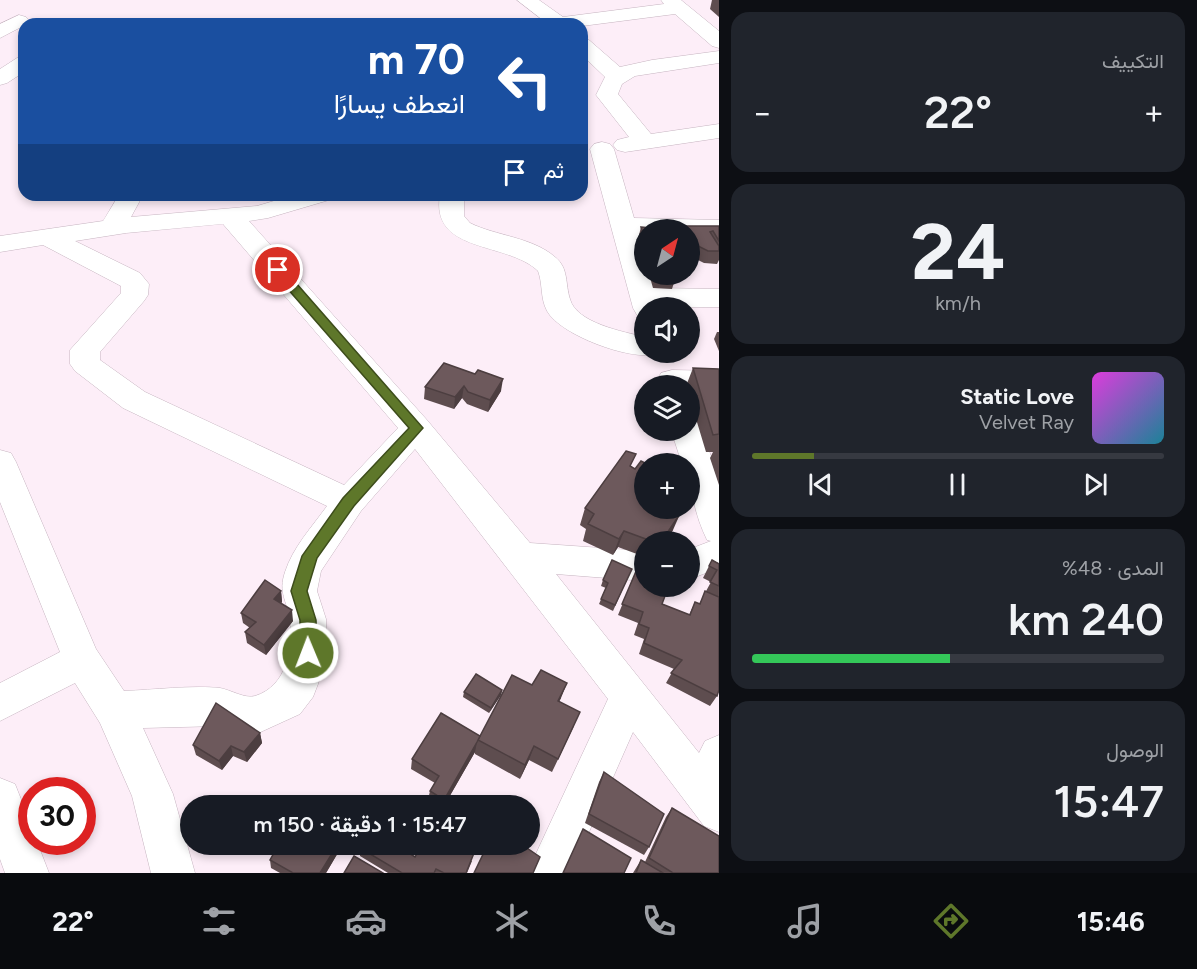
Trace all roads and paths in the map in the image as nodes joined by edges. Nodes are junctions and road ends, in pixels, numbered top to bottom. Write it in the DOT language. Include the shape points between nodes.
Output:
graph roads {
  1 [pos="526,0"];
  2 [pos="675,4"];
  3 [pos="553,18"];
  4 [pos="588,18"];
  5 [pos="18,22"];
  6 [pos="0,32"];
  7 [pos="718,42"];
  8 [pos="588,49"];
  9 [pos="718,57"];
  10 [pos="18,66"];
  11 [pos="617,76"];
  12 [pos="0,79"];
  13 [pos="718,132"];
  14 [pos="644,141"];
  15 [pos="592,149"];
  16 [pos="127,201"];
  17 [pos="300,201"];
  18 [pos="452,201"];
  19 [pos="225,210"];
  20 [pos="622,225"];
  21 [pos="112,227"];
  22 [pos="718,228"];
  23 [pos="47,237"];
  24 [pos="0,244"];
  25 [pos="644,297"];
  26 [pos="718,298"];
  27 [pos="700,299"];
  28 [pos="634,344"];
  29 [pos="700,382"];
  30 [pos="718,382"];
  31 [pos="417,428"];
  32 [pos="690,441"];
  33 [pos="2,470"];
  34 [pos="349,502"];
  35 [pos="718,530"];
  36 [pos="718,554"];
  37 [pos="521,557"];
  38 [pos="700,559"];
  39 [pos="634,565"];
  40 [pos="82,660"];
  41 [pos="629,697"];
  42 [pos="0,703"];
  43 [pos="114,710"];
  44 [pos="718,755"];
  45 [pos="0,800"];
  46 [pos="712,803"];
  47 [pos="27,873"];
  48 [pos="173,873"];
  49 [pos="549,873"];
  1 -- 3 [label="street"];
  2 -- 4 [label="street"];
  2 -- 7 [label="street"];
  5 -- 6 [label="street"];
  8 -- 11 [label="street"];
  9 -- 11 [label="street"];
  10 -- 12 [label="street"];
  11 -- 14 [label="street" via="606,95"];
  13 -- 14 [label="street"];
  14 -- 15 [label="street"];
  15 -- 20 [label="street"];
  16 -- 21 [label="street"];
  17 -- 19 [label="street" via="259,213"];
  18 -- 28 [label="street" via="451,217 464,230 517,247 548,264 554,275 558,307 568,319 585,329"];
  19 -- 21 [label="street"];
  19 -- 31 [label="street"];
  20 -- 22 [label="street"];
  20 -- 25 [label="street"];
  21 -- 23 [label="street"];
  23 -- 24 [label="street"];
  23 -- 34 [label="street" via="135,284 134,295 85,350 85,364 134,400"];
  26 -- 27 [label="street"];
  29 -- 30 [label="street"];
  31 -- 34 [label="street"];
  31 -- 37 [label="street"];
  32 -- 35 [label="street"];
  33 -- 40 [label="street"];
  34 -- 43 [label="street" via="303,571 299,591 308,620 308,653 299,684 286,701 254,716 220,708"];
  36 -- 38 [label="street"];
  37 -- 39 [label="street"];
  37 -- 41 [label="street"];
  40 -- 42 [label="street"];
  40 -- 43 [label="street"];
  41 -- 46 [label="street"];
  41 -- 49 [label="street"];
  43 -- 48 [label="street" via="152,794"];
  44 -- 46 [label="street"];
  45 -- 47 [label="street"];
}
